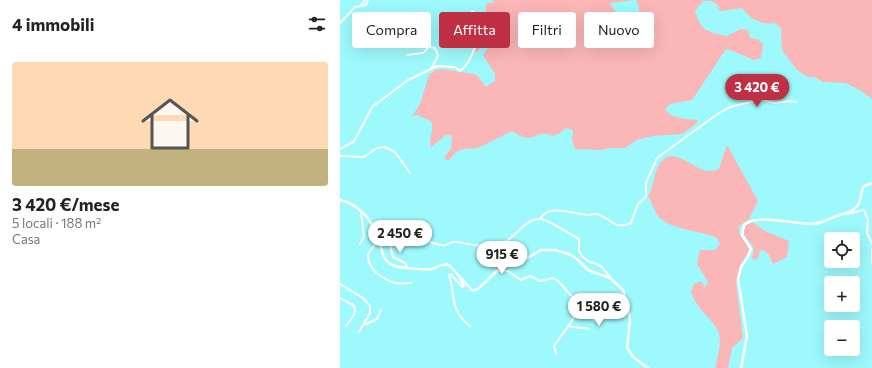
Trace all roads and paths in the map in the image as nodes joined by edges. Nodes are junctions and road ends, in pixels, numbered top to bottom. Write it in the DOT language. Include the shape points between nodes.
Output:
graph roads {
  1 [pos="366,0"];
  2 [pos="472,11"];
  3 [pos="340,24"];
  4 [pos="431,47"];
  5 [pos="428,48"];
  6 [pos="407,56"];
  7 [pos="432,68"];
  8 [pos="796,102"];
  9 [pos="340,149"];
  10 [pos="340,156"];
  11 [pos="410,173"];
  12 [pos="872,183"];
  13 [pos="340,200"];
  14 [pos="361,209"];
  15 [pos="847,214"];
  16 [pos="540,219"];
  17 [pos="373,228"];
  18 [pos="424,239"];
  19 [pos="360,244"];
  20 [pos="408,244"];
  21 [pos="872,244"];
  22 [pos="872,249"];
  23 [pos="872,263"];
  24 [pos="407,267"];
  25 [pos="453,267"];
  26 [pos="496,271"];
  27 [pos="610,278"];
  28 [pos="411,283"];
  29 [pos="340,284"];
  30 [pos="340,298"];
  31 [pos="576,301"];
  32 [pos="627,301"];
  33 [pos="381,310"];
  34 [pos="346,326"];
  35 [pos="363,326"];
  36 [pos="470,326"];
  37 [pos="568,326"];
  38 [pos="589,329"];
  39 [pos="359,332"];
  40 [pos="556,354"];
  41 [pos="648,368"];
  42 [pos="741,368"];
  1 -- 3 [label="street" via="353,9"];
  2 -- 7 [label="street" via="482,33 468,64 460,71 448,66"];
  4 -- 7 [label="street" via="435,48 438,56"];
  5 -- 6 [label="street" via="423,53"];
  7 -- 9 [label="street" via="408,80 372,107 357,136"];
  8 -- 16 [label="street" via="755,101 730,107 702,124 658,158 646,183 646,196 638,204 631,223 615,225 596,214 556,210 542,215"];
  10 -- 11 [label="street" via="364,157 378,148 385,147 395,152"];
  12 -- 15 [label="street" via="863,187 858,205"];
  13 -- 14 [label="street"];
  14 -- 17 [label="street"];
  14 -- 19 [label="street" via="364,236"];
  15 -- 21 [label="street" via="864,210 868,220 867,232"];
  15 -- 42 [label="street" via="820,223 768,220 750,221 744,225 742,235 751,249 741,267 738,279 747,336"];
  16 -- 18 [label="street" via="493,246 456,242 445,245"];
  16 -- 27 [label="street" via="579,239 579,251 582,256 601,266"];
  17 -- 24 [label="street" via="386,261 397,267"];
  17 -- 28 [label="street" via="376,242 369,253 371,266 394,282"];
  20 -- 24 [label="street" via="397,231 395,222 392,225 393,237 389,249 393,257 405,263"];
  22 -- 23 [label="street"];
  24 -- 25 [label="street" via="430,269 447,264"];
  25 -- 26 [label="street" via="473,290 480,288"];
  25 -- 36 [label="street" via="464,286 462,287 451,274 449,276 458,315"];
  26 -- 27 [label="street" via="501,267 517,264 541,250 550,249 573,256 590,272"];
  26 -- 31 [label="street" via="508,271 521,280 530,276 540,280 553,278"];
  27 -- 32 [label="street" via="623,290"];
  29 -- 35 [label="street" via="369,303 370,310"];
  30 -- 34 [label="street" via="352,305 356,311"];
  31 -- 32 [label="street" via="583,304 595,321 601,313"];
  31 -- 37 [label="street" via="578,308"];
  32 -- 41 [label="street" via="630,322 627,347 633,357"];
  33 -- 35 [label="street" via="377,319"];
  35 -- 39 [label="street"];
  37 -- 38 [label="street"];
  37 -- 40 [label="street" via="554,346"];
}
